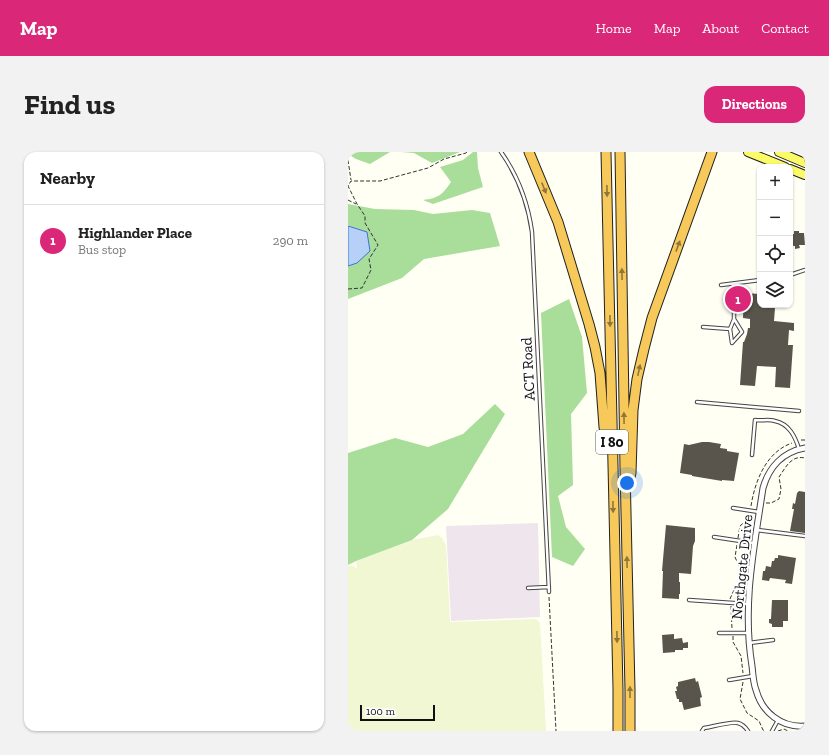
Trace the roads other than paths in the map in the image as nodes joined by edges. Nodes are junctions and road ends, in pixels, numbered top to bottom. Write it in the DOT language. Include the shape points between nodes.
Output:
graph roads {
  1 [pos="501,152"];
  2 [pos="529,152"];
  3 [pos="606,152"];
  4 [pos="620,152"];
  5 [pos="712,152"];
  6 [pos="748,152"];
  7 [pos="779,152"];
  8 [pos="805,162"];
  9 [pos="778,164"];
  10 [pos="793,170"];
  11 [pos="805,175"];
  12 [pos="805,270"];
  13 [pos="793,273"];
  14 [pos="757,280"];
  15 [pos="734,284"];
  16 [pos="721,285"];
  17 [pos="734,319"];
  18 [pos="703,327"];
  19 [pos="730,329"];
  20 [pos="697,402"];
  21 [pos="799,411"];
  22 [pos="805,448"];
  23 [pos="799,450"];
  24 [pos="752,455"];
  25 [pos="612,467"];
  26 [pos="625,491"];
  27 [pos="733,508"];
  28 [pos="759,512"];
  29 [pos="757,530"];
  30 [pos="805,536"];
  31 [pos="714,537"];
  32 [pos="755,543"];
  33 [pos="549,587"];
  34 [pos="528,588"];
  35 [pos="549,592"];
  36 [pos="689,600"];
  37 [pos="748,604"];
  38 [pos="719,633"];
  39 [pos="748,633"];
  40 [pos="773,640"];
  41 [pos="749,643"];
  42 [pos="753,676"];
  43 [pos="729,680"];
  44 [pos="778,720"];
  45 [pos="804,728"];
  46 [pos="618,731"];
  47 [pos="630,731"];
  48 [pos="702,731"];
  49 [pos="748,731"];
  50 [pos="772,731"];
  1 -- 33 [label="lane, ACT Road" via="522,190 532,232"];
  2 -- 25 [label="highway, one-way" via="558,222 596,347 604,426"];
  3 -- 25 [label="highway, I 80, one-way"];
  26 -- 4 [label="highway, I 80, one-way"];
  26 -- 5 [label="highway, one-way" via="631,473 633,410 644,349 652,318"];
  6 -- 9 [label="main road"];
  7 -- 8 [label="main road"];
  10 -- 11 [label="main road"];
  12 -- 13 [label="lane"];
  14 -- 15 [label="lane"];
  15 -- 16 [label="lane"];
  15 -- 17 [label="lane"];
  17 -- 19 [label="lane"];
  17 -- 19 [label="lane" via="742,332 732,343"];
  18 -- 19 [label="lane"];
  20 -- 21 [label="lane"];
  22 -- 23 [label="street, Northgate Drive"];
  23 -- 24 [label="lane" via="788,427 775,421 755,420"];
  23 -- 28 [label="street, Northgate Drive" via="784,456 773,467 765,481"];
  25 -- 46 [label="highway, I 80, one-way"];
  47 -- 26 [label="highway, I 80, one-way"];
  27 -- 28 [label="lane"];
  28 -- 29 [label="street, Northgate Drive"];
  29 -- 30 [label="lane"];
  29 -- 32 [label="street, Northgate Drive"];
  31 -- 32 [label="lane"];
  32 -- 37 [label="street, Northgate Drive"];
  33 -- 34 [label="lane"];
  33 -- 35 [label="lane, ACT Road"];
  36 -- 37 [label="lane"];
  37 -- 39 [label="street, Northgate Drive"];
  38 -- 39 [label="lane"];
  39 -- 41 [label="street, Northgate Drive"];
  40 -- 41 [label="lane"];
  41 -- 42 [label="street, Northgate Drive"];
  42 -- 43 [label="lane"];
  42 -- 44 [label="street, Northgate Drive" via="759,699 768,713"];
  44 -- 45 [label="street, Northgate Drive"];
  44 -- 50 [label="lane"];
  48 -- 49 [label="lane" via="704,728 737,722"];
}
